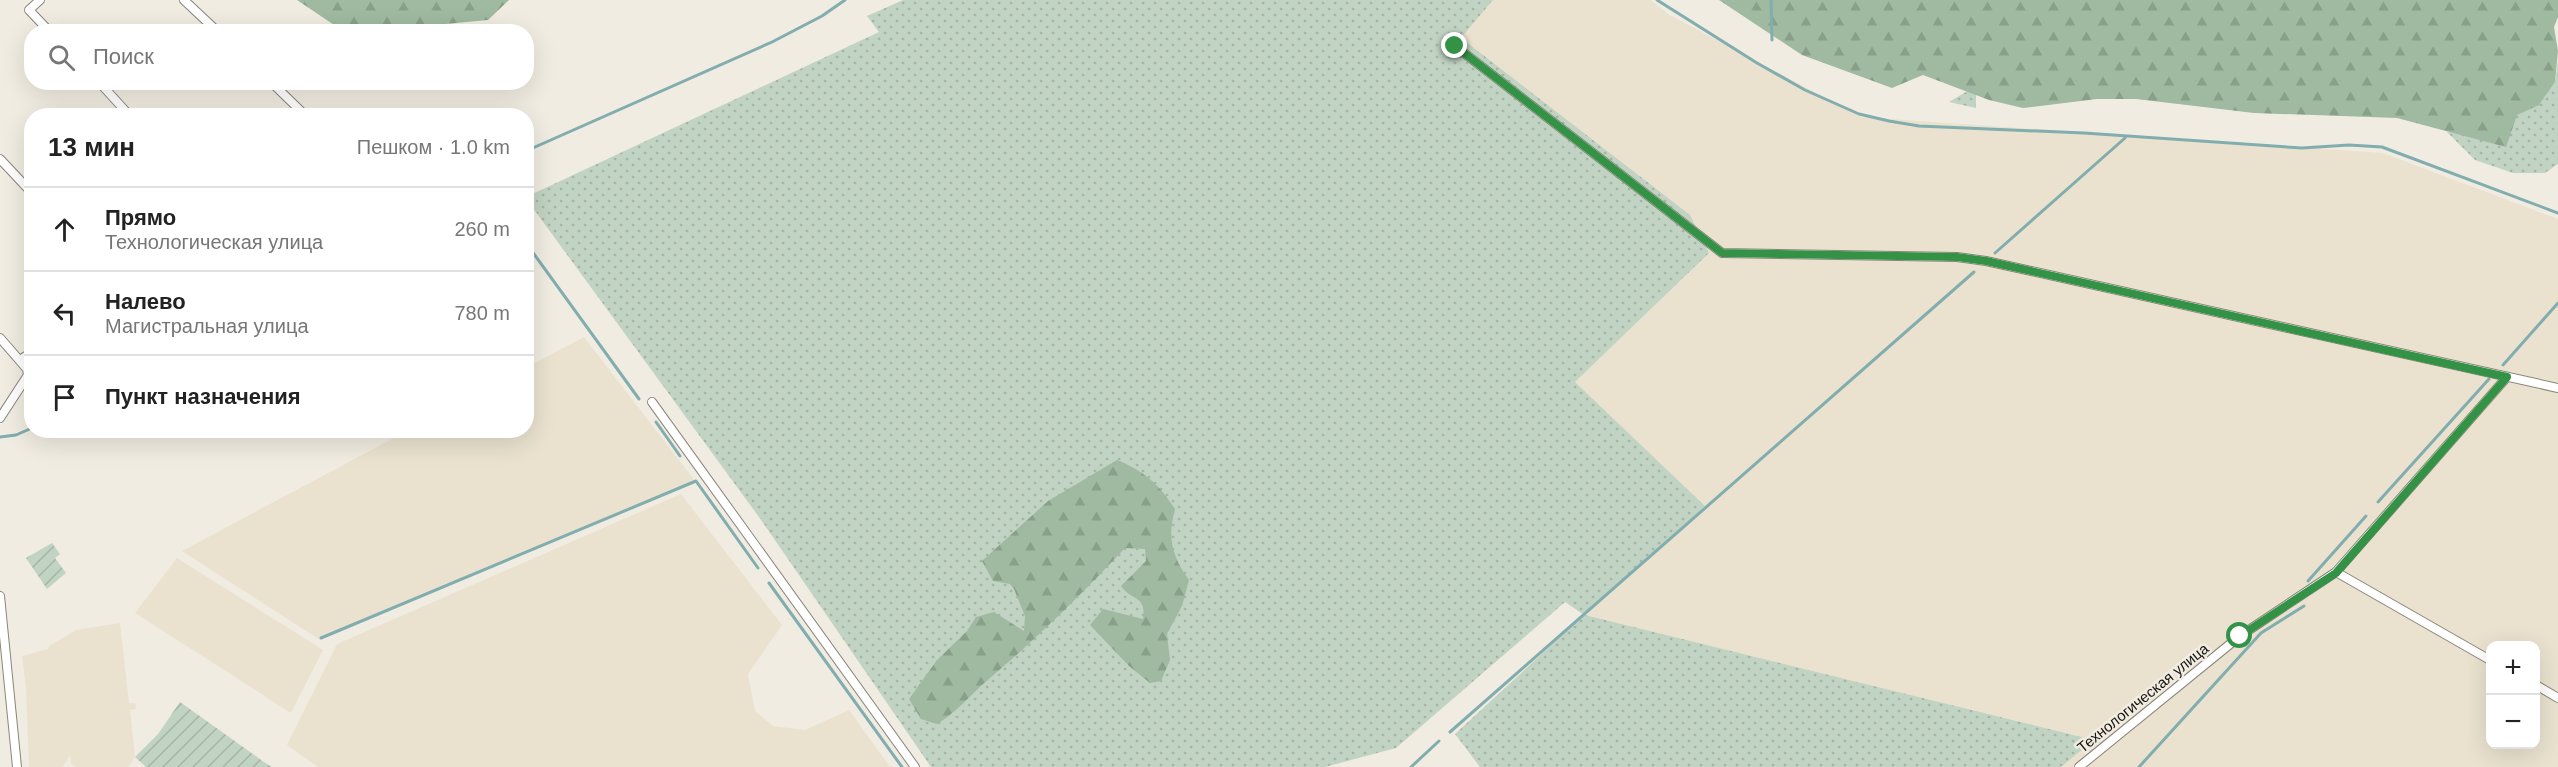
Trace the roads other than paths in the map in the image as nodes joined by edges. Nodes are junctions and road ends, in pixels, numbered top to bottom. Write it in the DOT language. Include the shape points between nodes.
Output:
graph roads {
  1 [pos="40,0"];
  2 [pos="184,0"];
  3 [pos="42,24"];
  4 [pos="210,24"];
  5 [pos="1455,46"];
  6 [pos="106,90"];
  7 [pos="279,90"];
  8 [pos="123,108"];
  9 [pos="298,108"];
  10 [pos="0,159"];
  11 [pos="24,184"];
  12 [pos="0,338"];
  13 [pos="24,357"];
  14 [pos="20,360"];
  15 [pos="24,365"];
  16 [pos="2507,377"];
  17 [pos="24,381"];
  18 [pos="2558,388"];
  19 [pos="652,402"];
  20 [pos="0,418"];
  21 [pos="2336,573"];
  22 [pos="0,596"];
  23 [pos="2486,658"];
  24 [pos="2540,689"];
  25 [pos="2558,698"];
  26 [pos="17,767"];
  27 [pos="915,767"];
  28 [pos="2079,767"];
  1 -- 3 [label="street" via="29,10"];
  2 -- 4 [label="street"];
  5 -- 16 [label="street" via="1722,253 1957,257 1986,261"];
  6 -- 8 [label="street"];
  7 -- 9 [label="street"];
  10 -- 11 [label="street"];
  12 -- 14 [label="street"];
  13 -- 14 [label="street"];
  14 -- 15 [label="street"];
  16 -- 18 [label="street"];
  16 -- 21 [label="street, Технологическая улица"];
  17 -- 20 [label="street"];
  19 -- 27 [label="street"];
  21 -- 23 [label="street"];
  21 -- 28 [label="street, Технологическая улица" via="2240,636"];
  22 -- 26 [label="street"];
  24 -- 25 [label="street"];
}
